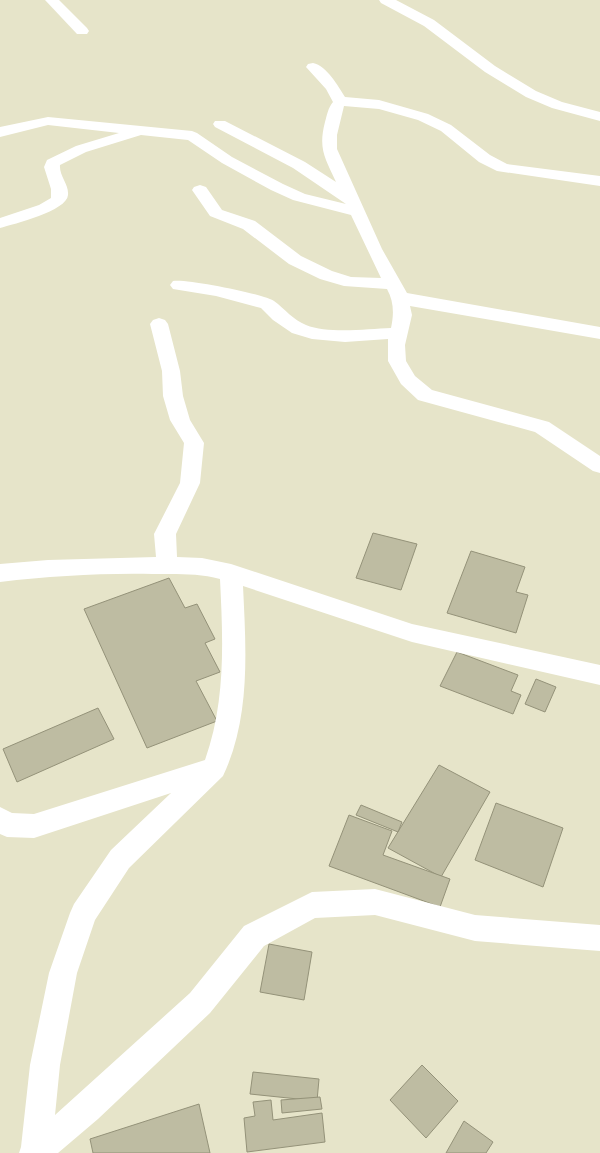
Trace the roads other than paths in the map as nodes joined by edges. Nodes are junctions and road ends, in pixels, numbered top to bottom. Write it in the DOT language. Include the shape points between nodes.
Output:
graph roads {
  1 [pos="52,0"];
  2 [pos="386,0"];
  3 [pos="82,31"];
  4 [pos="313,67"];
  5 [pos="340,102"];
  6 [pos="600,117"];
  7 [pos="220,124"];
  8 [pos="143,130"];
  9 [pos="0,132"];
  10 [pos="600,181"];
  11 [pos="200,190"];
  12 [pos="354,206"];
  13 [pos="0,223"];
  14 [pos="179,285"];
  15 [pos="397,290"];
  16 [pos="160,324"];
  17 [pos="399,333"];
  18 [pos="600,333"];
  19 [pos="600,466"];
  20 [pos="167,566"];
  21 [pos="0,573"];
  22 [pos="231,573"];
  23 [pos="600,675"];
  24 [pos="214,768"];
  25 [pos="0,819"];
  26 [pos="600,938"];
  27 [pos="35,1152"];
  1 -- 3 [label="street"];
  2 -- 6 [label="street" via="429,23 490,69 531,94 557,105"];
  4 -- 5 [label="street" via="332,87"];
  5 -- 10 [label="street" via="350,100 384,105 419,116 445,128 474,153 501,167"];
  5 -- 12 [label="street" via="336,107 329,135 329,149"];
  7 -- 12 [label="street" via="299,165"];
  8 -- 9 [label="street" via="48,121"];
  8 -- 12 [label="street" via="192,136 227,160 300,197"];
  8 -- 13 [label="street" via="81,149 53,163 52,171 61,190 59,200 45,208"];
  11 -- 15 [label="street" via="216,213 249,225 295,260 326,275"];
  12 -- 15 [label="street"];
  14 -- 17 [label="street" via="216,290 267,304 298,329 312,333 345,336"];
  15 -- 17 [label="street" via="403,315"];
  15 -- 18 [label="street" via="413,301"];
  16 -- 20 [label="street" via="171,370 173,396 180,420 194,443 190,483 165,534"];
  17 -- 19 [label="street" via="396,345 397,361 408,380 425,395 542,427"];
  20 -- 21 [label="street" via="48,568"];
  20 -- 22 [label="street" via="202,566"];
  22 -- 23 [label="street" via="412,633"];
  22 -- 24 [label="street" via="235,657 229,715 222,748"];
  24 -- 25 [label="street" via="34,826 7,825"];
  24 -- 27 [label="street" via="120,859 84,913 62,980 45,1065"];
  26 -- 27 [label="street" via="475,928 375,902 312,905 254,936 200,1003 87,1108"];
}
